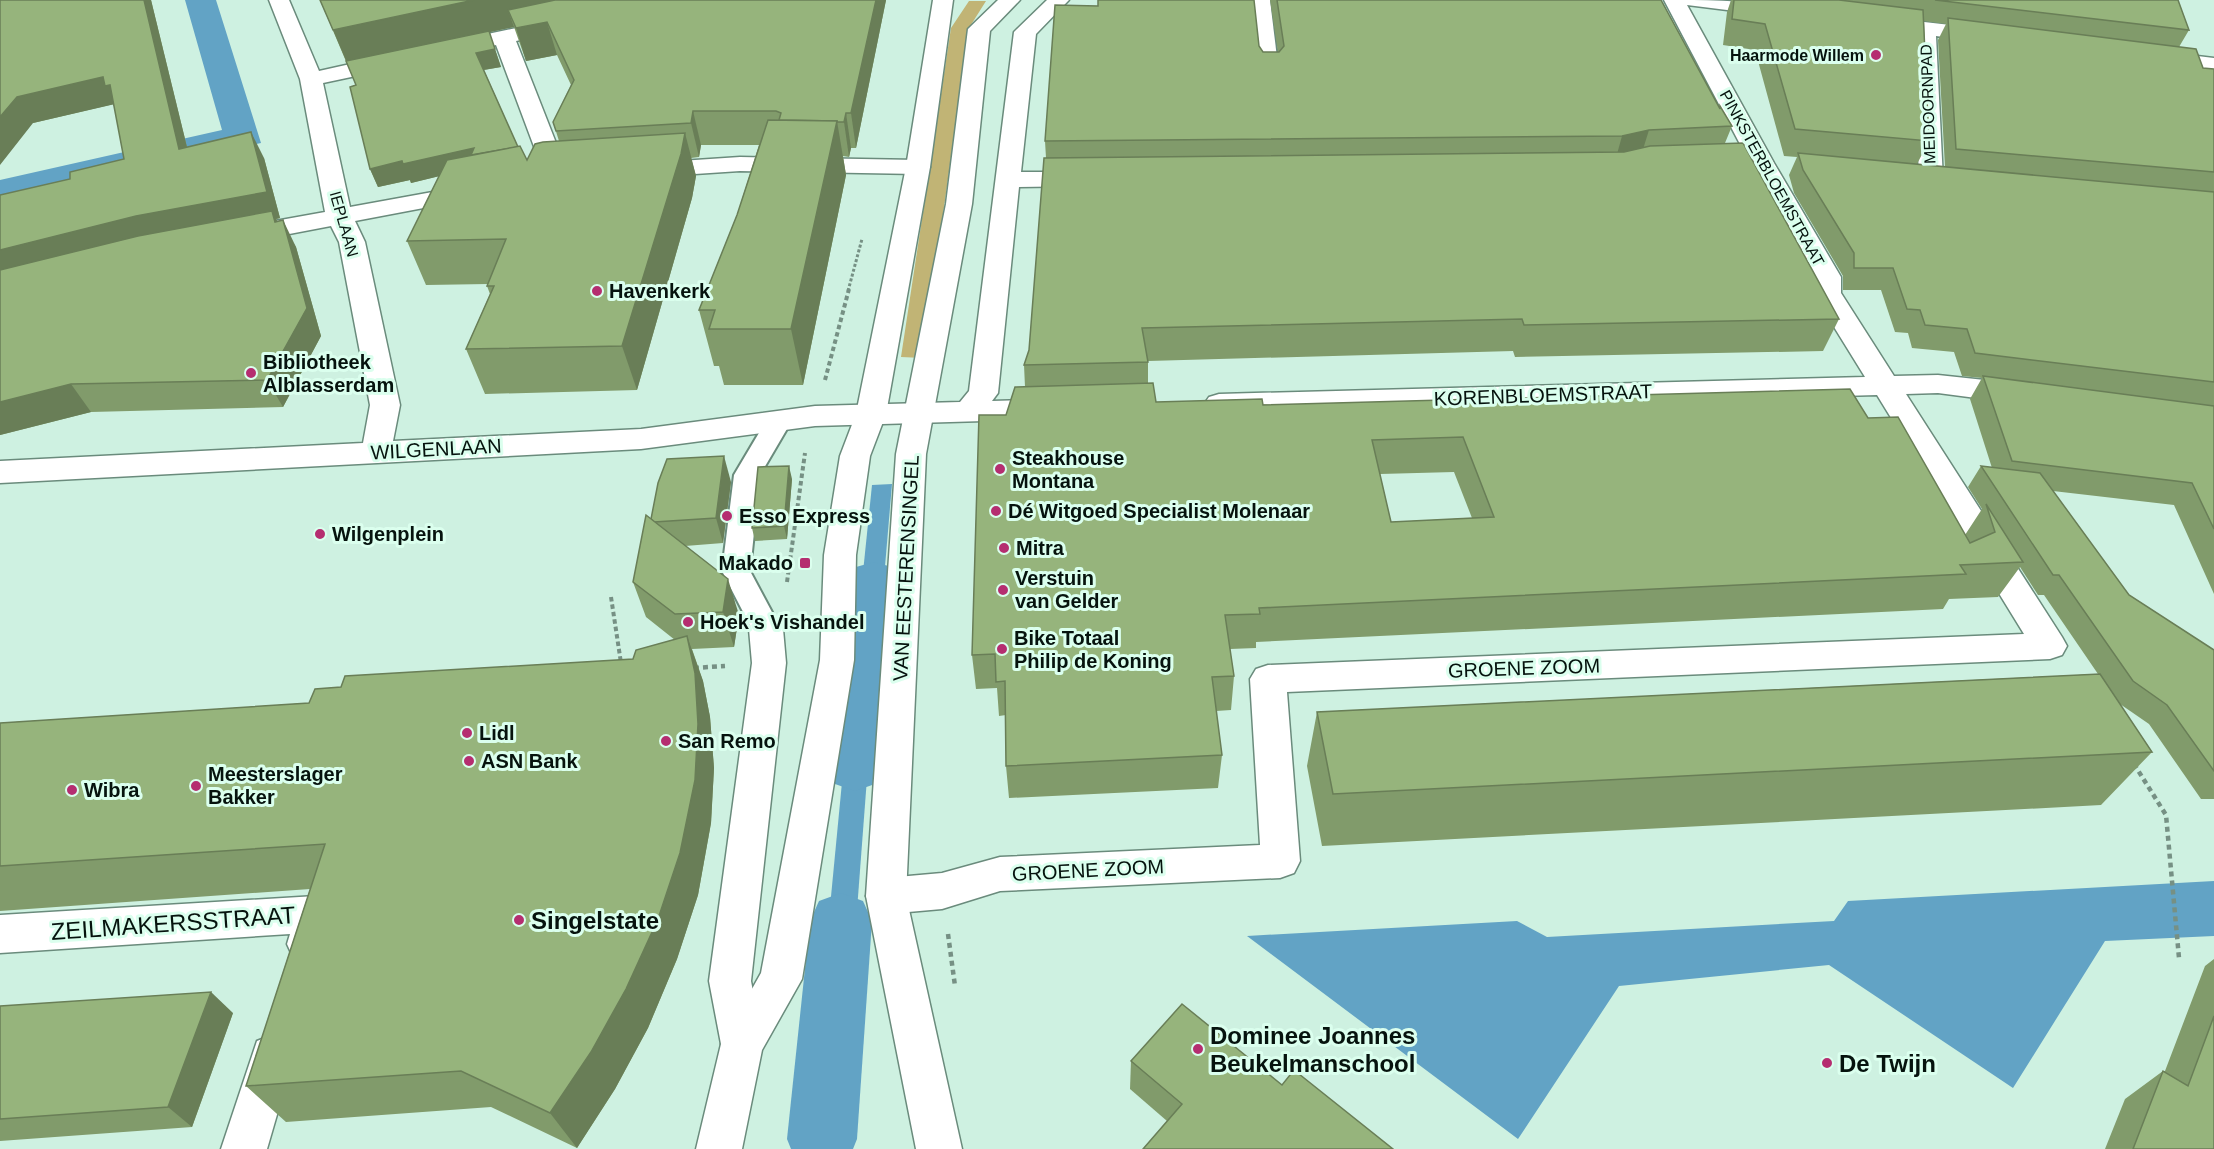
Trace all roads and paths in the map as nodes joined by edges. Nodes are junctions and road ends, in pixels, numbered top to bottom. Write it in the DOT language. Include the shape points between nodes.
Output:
graph roads {
  1 [pos="279,0"];
  2 [pos="943,0"];
  3 [pos="1010,0"];
  4 [pos="1059,0"];
  5 [pos="1261,0"];
  6 [pos="1674,0"];
  7 [pos="1694,0"];
  8 [pos="1797,13"];
  9 [pos="582,20"];
  10 [pos="1855,20"];
  11 [pos="1924,28"];
  12 [pos="504,37"];
  13 [pos="2004,38"];
  14 [pos="2141,56"];
  15 [pos="2214,65"];
  16 [pos="1269,74"];
  17 [pos="311,79"];
  18 [pos="1751,163"];
  19 [pos="1796,166"];
  20 [pos="918,167"];
  21 [pos="626,171"];
  22 [pos="557,177"];
  23 [pos="1114,179"];
  24 [pos="1007,180"];
  25 [pos="1931,180"];
  26 [pos="500,187"];
  27 [pos="339,216"];
  28 [pos="863,234"];
  29 [pos="223,239"];
  30 [pos="1886,385"];
  31 [pos="2044,396"];
  32 [pos="1196,405"];
  33 [pos="1076,408"];
  34 [pos="969,411"];
  35 [pos="920,413"];
  36 [pos="871,414"];
  37 [pos="815,416"];
  38 [pos="778,422"];
  39 [pos="376,452"];
  40 [pos="0,472"];
  41 [pos="611,597"];
  42 [pos="767,646"];
  43 [pos="690,668"];
  44 [pos="622,672"];
  45 [pos="2128,755"];
  46 [pos="942,891"];
  47 [pos="886,896"];
  48 [pos="0,934"];
  49 [pos="2179,958"];
  50 [pos="296,981"];
  51 [pos="957,995"];
  52 [pos="282,1026"];
  53 [pos="742,1044"];
  54 [pos="244,1149"];
  55 [pos="719,1149"];
  56 [pos="939,1149"];
  1 -- 17 [label="street, IEPLAAN"];
  2 -- 20 [label="street"];
  3 -- 35 [label="street, VAN EESTERENSINGEL" via="979,29 959,204"];
  4 -- 24 [label="street" via="1024,32"];
  5 -- 16 [label="lane"];
  6 -- 18 [label="street, PINKSTERBLOEMSTRAAT"];
  7 -- 8 [label="street"];
  9 -- 12 [label="street"];
  10 -- 11 [label="street"];
  11 -- 13 [label="street"];
  11 -- 25 [label="street, MEIDOORNPAD"];
  12 -- 17 [label="street"];
  12 -- 22 [label="street"];
  14 -- 15 [label="street"];
  17 -- 27 [label="street, IEPLAAN"];
  18 -- 19 [label="street"];
  18 -- 30 [label="street, PINKSTERBLOEMSTRAAT" via="1828,277 1827,293"];
  20 -- 21 [label="street" via="740,164"];
  20 -- 36 [label="street"];
  23 -- 24 [label="street"];
  24 -- 34 [label="street" via="983,393"];
  26 -- 27 [label="street"];
  27 -- 29 [label="street"];
  27 -- 39 [label="street, IEPLAAN" via="351,242 385,405"];
  28 -- 37 [label="path"];
  30 -- 31 [label="street, KORENBLOEMSTRAAT" via="1938,384"];
  30 -- 32 [label="street, KORENBLOEMSTRAAT"];
  30 -- 46 [label="street, GROENE ZOOM" via="2050,646 1268,679 1280,861 1000,874"];
  33 -- 34 [label="street"];
  34 -- 35 [label="street"];
  35 -- 36 [label="street"];
  35 -- 47 [label="street, VAN EESTERENSINGEL" via="911,454"];
  36 -- 37 [label="street, WILGENLAAN"];
  36 -- 53 [label="street" via="855,456 840,555 837,660 781,979"];
  37 -- 38 [label="street, WILGENLAAN"];
  37 -- 42 [label="path" via="806,441 786,586"];
  38 -- 39 [label="street, WILGENLAAN" via="640,439"];
  38 -- 42 [label="lane" via="747,475 736,571"];
  39 -- 40 [label="street, WILGENLAAN"];
  41 -- 44 [label="path"];
  42 -- 43 [label="path"];
  42 -- 53 [label="street" via="730,981"];
  45 -- 49 [label="path" via="2166,815"];
  46 -- 47 [label="street, GROENE ZOOM"];
  46 -- 51 [label="path"];
  47 -- 56 [label="street, VAN EESTERENSINGEL"];
  48 -- 50 [label="street, ZEILMAKERSSTRAAT" via="316,914"];
  52 -- 54 [label="street"];
  53 -- 55 [label="street"];
}
